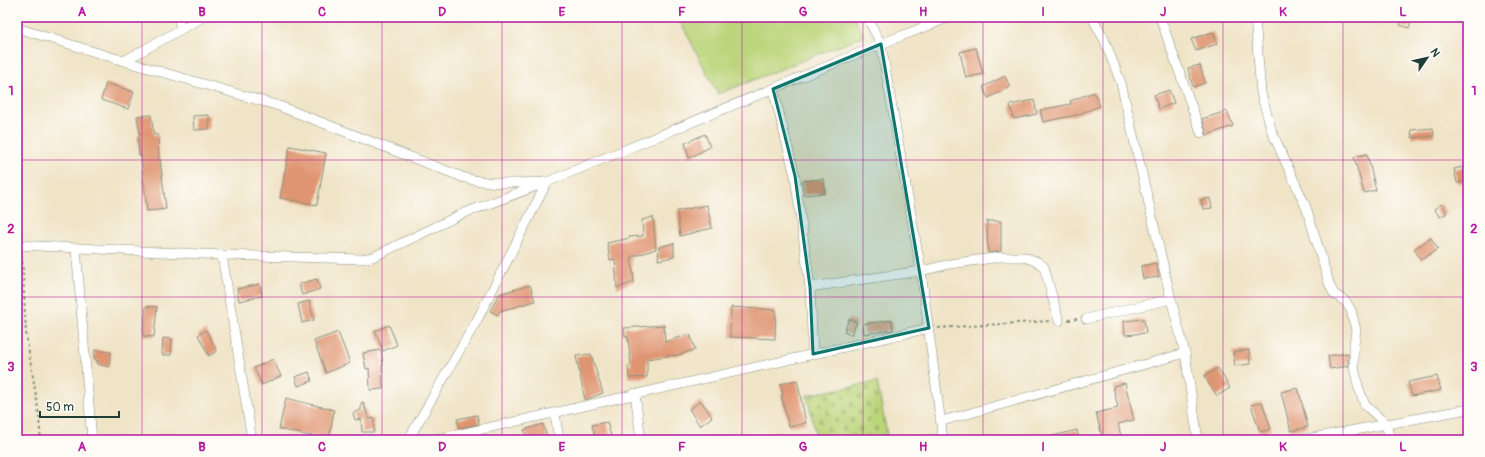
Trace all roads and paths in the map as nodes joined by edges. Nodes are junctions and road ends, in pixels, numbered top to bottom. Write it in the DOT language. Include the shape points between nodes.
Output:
graph roads {
  1 [pos="178,17"];
  2 [pos="203,17"];
  3 [pos="867,17"];
  4 [pos="950,17"];
  5 [pos="1092,17"];
  6 [pos="1160,17"];
  7 [pos="1255,17"];
  8 [pos="17,28"];
  9 [pos="181,29"];
  10 [pos="881,44"];
  11 [pos="124,61"];
  12 [pos="772,89"];
  13 [pos="1202,133"];
  14 [pos="547,182"];
  15 [pos="19,245"];
  16 [pos="76,248"];
  17 [pos="222,255"];
  18 [pos="921,271"];
  19 [pos="810,287"];
  20 [pos="1171,299"];
  21 [pos="1086,319"];
  22 [pos="1059,320"];
  23 [pos="929,328"];
  24 [pos="1185,353"];
  25 [pos="813,354"];
  26 [pos="635,393"];
  27 [pos="1468,409"];
  28 [pos="555,413"];
  29 [pos="942,421"];
  30 [pos="1386,424"];
  31 [pos="41,440"];
  32 [pos="92,440"];
  33 [pos="252,440"];
  34 [pos="408,440"];
  35 [pos="434,440"];
  36 [pos="559,440"];
  37 [pos="641,440"];
  38 [pos="943,440"];
  39 [pos="1198,440"];
  40 [pos="1301,440"];
  41 [pos="1390,440"];
  1 -- 9 [label="street"];
  2 -- 9 [label="street"];
  3 -- 10 [label="street"];
  4 -- 10 [label="street"];
  5 -- 20 [label="street" via="1104,39 1121,83"];
  6 -- 13 [label="street"];
  7 -- 30 [label="street" via="1261,93 1272,132 1306,207 1330,286 1334,294 1345,301 1351,310 1356,330 1354,367 1365,405"];
  8 -- 11 [label="street"];
  9 -- 11 [label="street"];
  10 -- 12 [label="street"];
  10 -- 18 [label="street"];
  11 -- 14 [label="street" via="279,106 465,178 507,184"];
  12 -- 14 [label="street"];
  12 -- 19 [label="street" via="795,176"];
  14 -- 17 [label="street" via="462,214 373,257 360,259"];
  14 -- 34 [label="street" via="476,322"];
  15 -- 16 [label="street"];
  15 -- 31 [label="path" via="26,334"];
  16 -- 17 [label="street"];
  16 -- 32 [label="street"];
  17 -- 33 [label="street"];
  18 -- 19 [label="street"];
  18 -- 22 [label="street" via="1000,257 1024,257 1038,262 1044,268"];
  18 -- 23 [label="street"];
  19 -- 25 [label="street"];
  20 -- 21 [label="street"];
  20 -- 24 [label="street"];
  21 -- 22 [label="path"];
  22 -- 23 [label="path"];
  23 -- 25 [label="street"];
  23 -- 29 [label="street"];
  24 -- 29 [label="street"];
  24 -- 39 [label="street"];
  25 -- 26 [label="street"];
  26 -- 28 [label="street"];
  26 -- 37 [label="street"];
  27 -- 30 [label="street"];
  28 -- 35 [label="street"];
  28 -- 36 [label="street"];
  29 -- 38 [label="street"];
  30 -- 40 [label="street"];
  30 -- 41 [label="street"];
}
